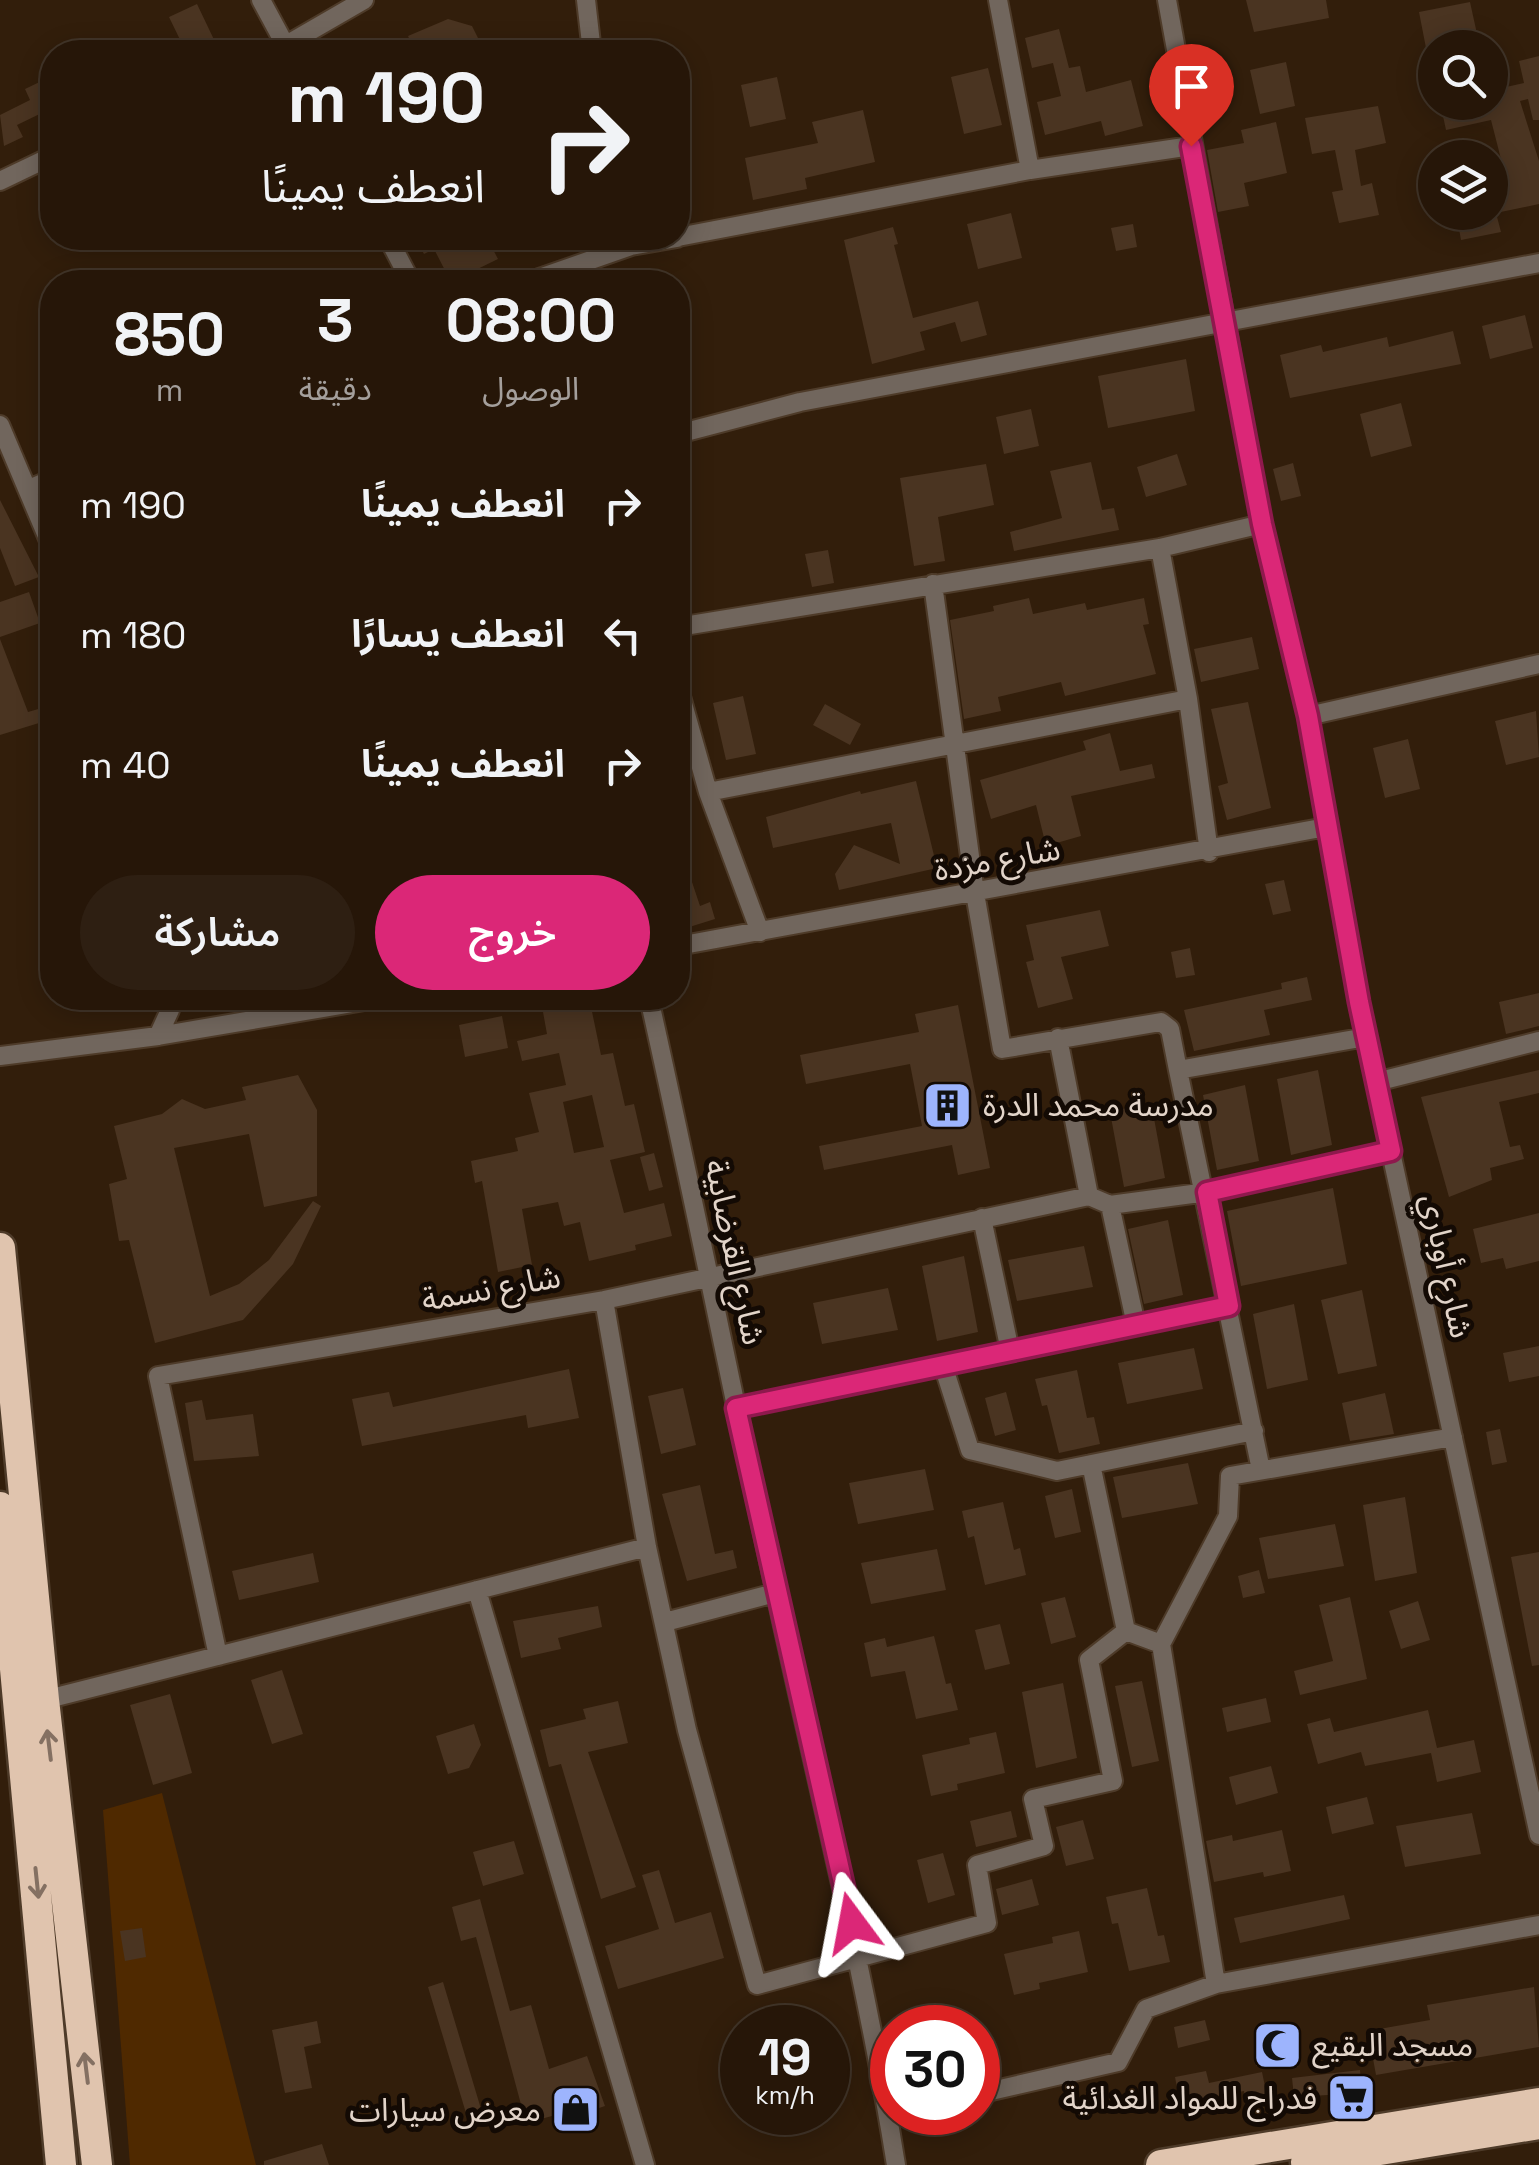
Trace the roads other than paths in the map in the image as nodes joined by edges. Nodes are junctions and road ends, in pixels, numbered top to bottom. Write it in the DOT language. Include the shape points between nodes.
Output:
graph roads {
  1 [pos="261,0"];
  2 [pos="364,0"];
  3 [pos="586,0"];
  4 [pos="998,0"];
  5 [pos="1167,0"];
  6 [pos="278,40"];
  7 [pos="300,40"];
  8 [pos="591,40"];
  9 [pos="1191,146"];
  10 [pos="40,162"];
  11 [pos="1030,170"];
  12 [pos="0,181"];
  13 [pos="690,235"];
  14 [pos="603,250"];
  15 [pos="585,262"];
  16 [pos="1539,263"];
  17 [pos="562,270"];
  18 [pos="588,270"];
  19 [pos="1226,320"];
  20 [pos="0,426"];
  21 [pos="690,431"];
  22 [pos="40,485"];
  23 [pos="29,490"];
  24 [pos="40,518"];
  25 [pos="1262,524"];
  26 [pos="1160,548"];
  27 [pos="933,584"];
  28 [pos="690,625"];
  29 [pos="1539,664"];
  30 [pos="1188,700"];
  31 [pos="1308,716"];
  32 [pos="690,728"];
  33 [pos="953,742"];
  34 [pos="708,792"];
  35 [pos="1326,827"];
  36 [pos="1208,852"];
  37 [pos="975,893"];
  38 [pos="760,932"];
  39 [pos="690,944"];
  40 [pos="170,1010"];
  41 [pos="311,1010"];
  42 [pos="652,1010"];
  43 [pos="158,1036"];
  44 [pos="1058,1038"];
  45 [pos="1366,1038"];
  46 [pos="1539,1040"];
  47 [pos="0,1056"];
  48 [pos="1178,1070"];
  49 [pos="1376,1082"];
  50 [pos="1391,1151"];
  51 [pos="1207,1192"];
  52 [pos="1089,1196"];
  53 [pos="1110,1205"];
  54 [pos="982,1218"];
  55 [pos="0,1248"];
  56 [pos="712,1278"];
  57 [pos="604,1300"];
  58 [pos="1229,1306"];
  59 [pos="1136,1325"];
  60 [pos="1010,1351"];
  61 [pos="943,1364"];
  62 [pos="736,1408"];
  63 [pos="1254,1431"];
  64 [pos="1452,1437"];
  65 [pos="1091,1464"];
  66 [pos="1262,1470"];
  67 [pos="0,1507"];
  68 [pos="647,1548"];
  69 [pos="476,1590"];
  70 [pos="776,1592"];
  71 [pos="665,1622"];
  72 [pos="1126,1631"];
  73 [pos="1161,1644"];
  74 [pos="218,1656"];
  75 [pos="44,1700"];
  76 [pos="1539,1836"];
  77 [pos="1539,1925"];
  78 [pos="860,1959"];
  79 [pos="1216,1984"];
  80 [pos="870,2006"];
  81 [pos="1000,2089"];
  82 [pos="1539,2102"];
  83 [pos="1539,2124"];
  84 [pos="894,2135"];
  85 [pos="61,2165"];
  86 [pos="98,2165"];
  87 [pos="645,2165"];
  88 [pos="896,2165"];
  89 [pos="1161,2165"];
  90 [pos="1288,2165"];
  1 -- 6 [label="street"];
  2 -- 7 [label="street"];
  3 -- 8 [label="street"];
  4 -- 11 [label="street"];
  5 -- 9 [label="street, شارع أوباري"];
  9 -- 11 [label="street"];
  9 -- 19 [label="street, شارع أوباري"];
  10 -- 12 [label="street"];
  11 -- 13 [label="street"];
  14 -- 15 [label="street"];
  15 -- 17 [label="street"];
  15 -- 18 [label="street"];
  16 -- 19 [label="street"];
  19 -- 21 [label="street" via="800,402"];
  19 -- 25 [label="street, شارع أوباري"];
  20 -- 23 [label="street"];
  22 -- 23 [label="street"];
  23 -- 24 [label="street"];
  25 -- 26 [label="street"];
  25 -- 31 [label="street, شارع أوباري"];
  26 -- 27 [label="street"];
  26 -- 30 [label="street"];
  27 -- 28 [label="street"];
  27 -- 33 [label="street"];
  29 -- 31 [label="street"];
  30 -- 33 [label="street"];
  30 -- 36 [label="street"];
  31 -- 35 [label="street, شارع أوباري"];
  32 -- 34 [label="street"];
  33 -- 34 [label="street"];
  33 -- 37 [label="street"];
  34 -- 38 [label="street"];
  35 -- 36 [label="street, شارع مزدة"];
  35 -- 45 [label="street, شارع أوباري"];
  36 -- 37 [label="street, شارع مزدة"];
  37 -- 38 [label="street, شارع مزدة"];
  37 -- 44 [label="street" via="1002,1049"];
  38 -- 39 [label="street, شارع مزدة"];
  40 -- 43 [label="street"];
  41 -- 43 [label="street"];
  42 -- 56 [label="street, شارع القرضابية"];
  43 -- 47 [label="street"];
  44 -- 48 [label="street" via="1161,1022 1170,1029"];
  44 -- 52 [label="street"];
  45 -- 48 [label="street"];
  45 -- 49 [label="street, شارع أوباري"];
  46 -- 49 [label="street"];
  48 -- 51 [label="street"];
  49 -- 50 [label="street, شارع أوباري"];
  50 -- 51 [label="street"];
  50 -- 64 [label="street, شارع أوباري"];
  51 -- 53 [label="street"];
  51 -- 58 [label="street"];
  52 -- 53 [label="street"];
  52 -- 54 [label="street, شارع نسمة"];
  53 -- 59 [label="street"];
  54 -- 56 [label="street, شارع نسمة"];
  54 -- 60 [label="street"];
  55 -- 75 [label="highway"];
  56 -- 57 [label="street, شارع نسمة"];
  56 -- 62 [label="street, شارع القرضابية"];
  57 -- 68 [label="street"];
  57 -- 74 [label="street, شارع نسمة" via="158,1376"];
  58 -- 59 [label="street"];
  58 -- 63 [label="street"];
  59 -- 60 [label="street"];
  60 -- 61 [label="street"];
  61 -- 62 [label="street"];
  61 -- 65 [label="street" via="970,1450 1057,1470"];
  62 -- 70 [label="street, شارع القرضابية"];
  63 -- 65 [label="street"];
  63 -- 66 [label="street"];
  64 -- 66 [label="street"];
  64 -- 76 [label="street, شارع أوباري"];
  65 -- 72 [label="street"];
  66 -- 73 [label="street" via="1230,1476 1228,1516"];
  67 -- 85 [label="highway, one-way"];
  68 -- 69 [label="street"];
  68 -- 71 [label="street"];
  69 -- 74 [label="street"];
  69 -- 87 [label="street"];
  70 -- 71 [label="street"];
  70 -- 78 [label="street, شارع القرضابية"];
  71 -- 78 [label="street" via="686,1730 757,1985"];
  72 -- 73 [label="street"];
  72 -- 78 [label="street" via="1089,1660 1113,1781 1033,1799 1044,1846 977,1865 987,1923"];
  73 -- 79 [label="street"];
  74 -- 75 [label="street"];
  86 -- 75 [label="highway, one-way"];
  77 -- 79 [label="street"];
  78 -- 80 [label="street, شارع القرضابية"];
  79 -- 81 [label="street" via="1146,2009 1118,2062"];
  82 -- 89 [label="highway"];
  83 -- 90 [label="highway"];
  84 -- 88 [label="street, شارع القرضابية"];
}
